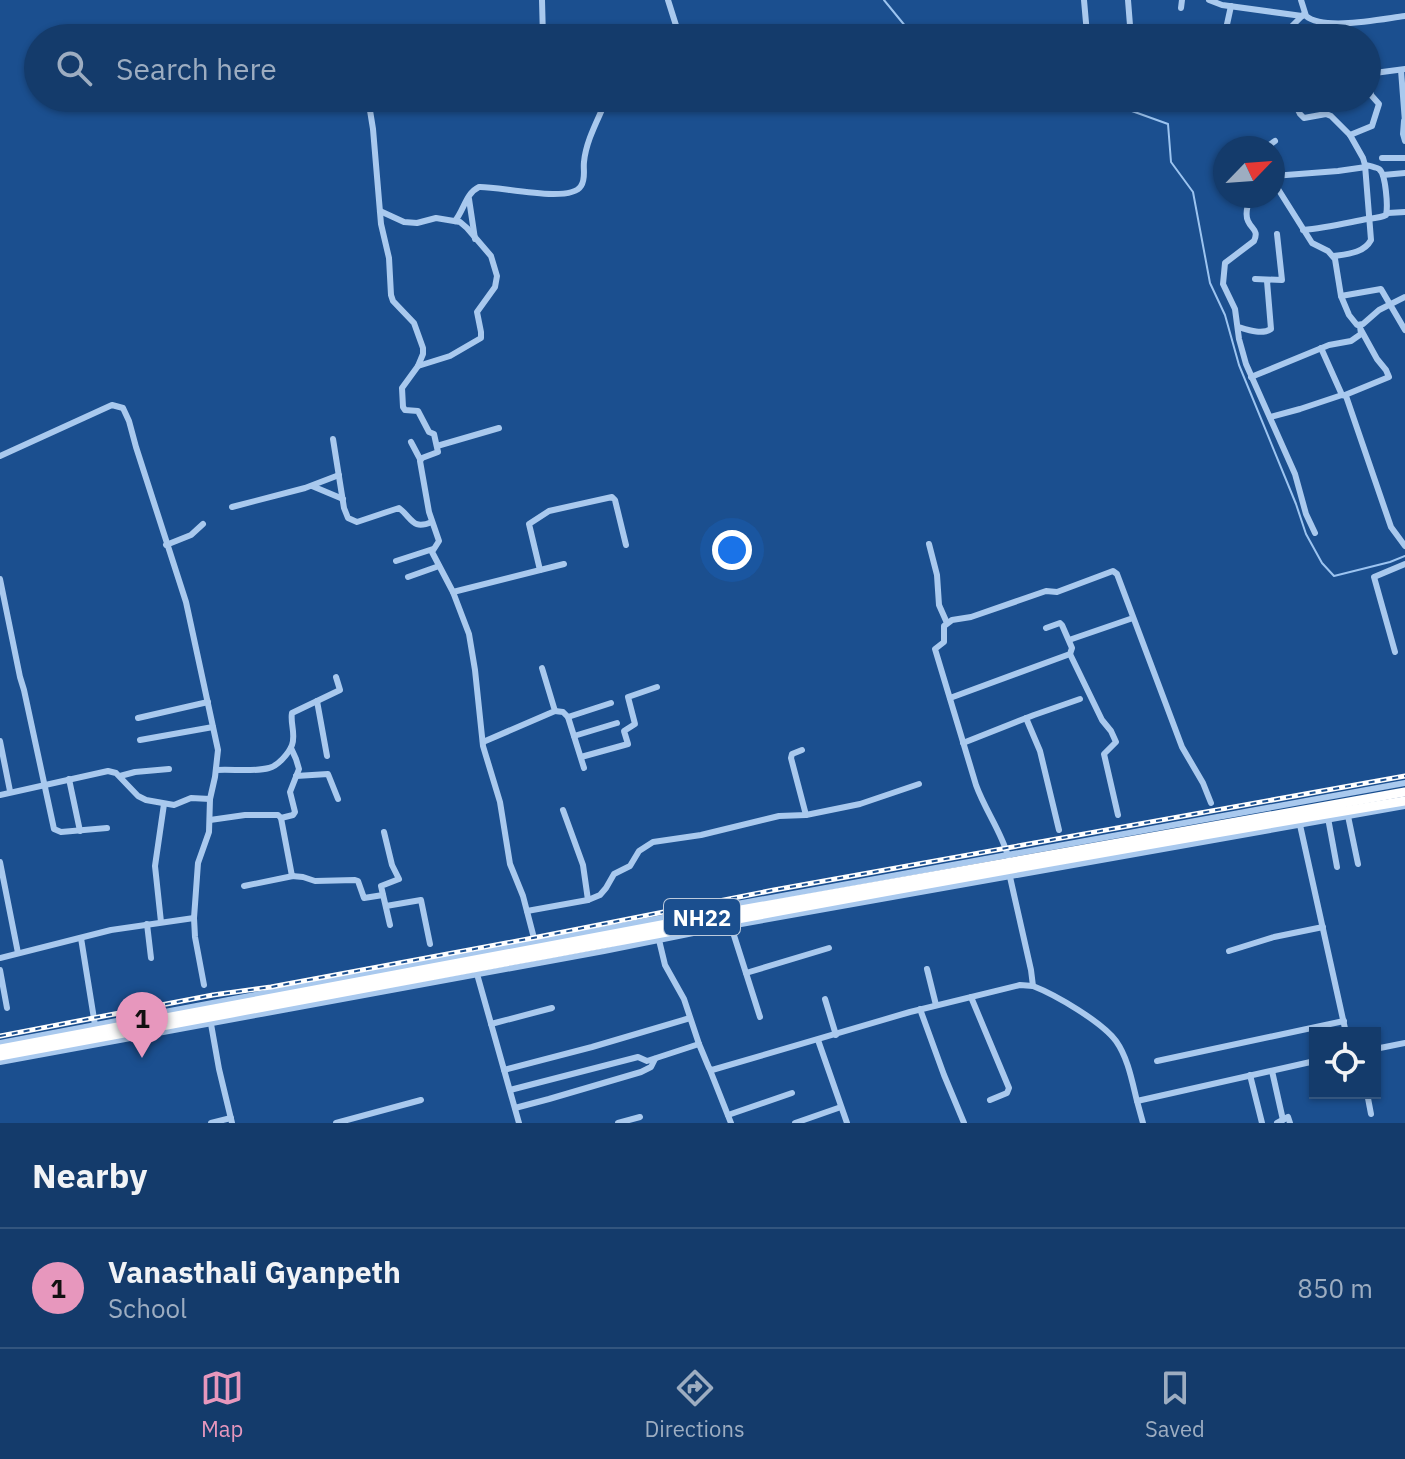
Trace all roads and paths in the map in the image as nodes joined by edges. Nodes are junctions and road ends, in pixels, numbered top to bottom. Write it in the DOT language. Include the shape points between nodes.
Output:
graph roads {
  1 [pos="542,0"];
  2 [pos="668,0"];
  3 [pos="1084,0"];
  4 [pos="1128,0"];
  5 [pos="1209,0"];
  6 [pos="1301,0"];
  7 [pos="1231,6"];
  8 [pos="1303,15"];
  9 [pos="1405,16"];
  10 [pos="543,24"];
  11 [pos="676,24"];
  12 [pos="1086,24"];
  13 [pos="1130,24"];
  14 [pos="1227,24"];
  15 [pos="1294,24"];
  16 [pos="1403,70"];
  17 [pos="1381,73"];
  18 [pos="370,112"];
  19 [pos="602,112"];
  20 [pos="1299,112"];
  21 [pos="1377,112"];
  22 [pos="1405,122"];
  23 [pos="1350,135"];
  24 [pos="1405,141"];
  25 [pos="1382,158"];
  26 [pos="1405,158"];
  27 [pos="1366,166"];
  28 [pos="1405,173"];
  29 [pos="1383,175"];
  30 [pos="1285,177"];
  31 [pos="469,195"];
  32 [pos="1285,199"];
  33 [pos="1248,208"];
  34 [pos="380,211"];
  35 [pos="1405,212"];
  36 [pos="1388,213"];
  37 [pos="1371,218"];
  38 [pos="455,221"];
  39 [pos="1303,230"];
  40 [pos="1277,234"];
  41 [pos="475,239"];
  42 [pos="1334,256"];
  43 [pos="1255,279"];
  44 [pos="1267,281"];
  45 [pos="1341,296"];
  46 [pos="1405,297"];
  47 [pos="1389,305"];
  48 [pos="1238,327"];
  49 [pos="1361,328"];
  50 [pos="1405,330"];
  51 [pos="1321,348"];
  52 [pos="418,366"];
  53 [pos="1251,377"];
  54 [pos="1343,395"];
  55 [pos="1270,417"];
  56 [pos="499,428"];
  57 [pos="333,439"];
  58 [pos="411,442"];
  59 [pos="437,446"];
  60 [pos="0,456"];
  61 [pos="420,459"];
  62 [pos="339,475"];
  63 [pos="312,486"];
  64 [pos="343,499"];
  65 [pos="232,507"];
  66 [pos="432,522"];
  67 [pos="203,524"];
  68 [pos="1315,533"];
  69 [pos="929,544"];
  70 [pos="166,545"];
  71 [pos="626,545"];
  72 [pos="1405,546"];
  73 [pos="433,549"];
  74 [pos="396,561"];
  75 [pos="564,564"];
  76 [pos="1405,564"];
  77 [pos="439,566"];
  78 [pos="540,570"];
  79 [pos="408,577"];
  80 [pos="0,579"];
  81 [pos="453,592"];
  82 [pos="1133,618"];
  83 [pos="947,623"];
  84 [pos="1046,628"];
  85 [pos="1069,640"];
  86 [pos="1395,652"];
  87 [pos="1070,654"];
  88 [pos="542,668"];
  89 [pos="336,677"];
  90 [pos="657,687"];
  91 [pos="950,698"];
  92 [pos="1080,699"];
  93 [pos="317,701"];
  94 [pos="208,702"];
  95 [pos="611,703"];
  96 [pos="555,711"];
  97 [pos="568,717"];
  98 [pos="138,718"];
  99 [pos="1026,718"];
  100 [pos="617,723"];
  101 [pos="213,727"];
  102 [pos="574,736"];
  103 [pos="140,740"];
  104 [pos="0,741"];
  105 [pos="483,742"];
  106 [pos="963,743"];
  107 [pos="291,748"];
  108 [pos="802,750"];
  109 [pos="327,756"];
  110 [pos="581,757"];
  111 [pos="584,768"];
  112 [pos="169,769"];
  113 [pos="217,770"];
  114 [pos="120,776"];
  115 [pos="296,776"];
  116 [pos="69,779"];
  117 [pos="1405,783"];
  118 [pos="45,784"];
  119 [pos="919,784"];
  120 [pos="10,791"];
  121 [pos="1405,792"];
  122 [pos="0,795"];
  123 [pos="210,799"];
  124 [pos="338,799"];
  125 [pos="1324,799"];
  126 [pos="802,803"];
  127 [pos="1211,803"];
  128 [pos="164,804"];
  129 [pos="1405,804"];
  130 [pos="563,810"];
  131 [pos="791,814"];
  132 [pos="806,815"];
  133 [pos="1118,815"];
  134 [pos="1348,816"];
  135 [pos="281,818"];
  136 [pos="210,820"];
  137 [pos="1328,820"];
  138 [pos="1300,825"];
  139 [pos="107,828"];
  140 [pos="1059,830"];
  141 [pos="80,831"];
  142 [pos="384,832"];
  143 [pos="1037,851"];
  144 [pos="1008,856"];
  145 [pos="0,862"];
  146 [pos="1358,864"];
  147 [pos="1337,867"];
  148 [pos="1041,872"];
  149 [pos="293,876"];
  150 [pos="1010,877"];
  151 [pos="244,886"];
  152 [pos="383,895"];
  153 [pos="588,900"];
  154 [pos="386,906"];
  155 [pos="11,910"];
  156 [pos="527,911"];
  157 [pos="0,912"];
  158 [pos="194,918"];
  159 [pos="161,922"];
  160 [pos="147,924"];
  161 [pos="390,925"];
  162 [pos="623,926"];
  163 [pos="731,926"];
  164 [pos="1323,927"];
  165 [pos="81,938"];
  166 [pos="659,940"];
  167 [pos="535,942"];
  168 [pos="430,944"];
  169 [pos="627,946"];
  170 [pos="829,948"];
  171 [pos="1229,951"];
  172 [pos="18,953"];
  173 [pos="0,958"];
  174 [pos="151,958"];
  175 [pos="455,958"];
  176 [pos="927,969"];
  177 [pos="0,970"];
  178 [pos="746,973"];
  179 [pos="477,974"];
  180 [pos="458,978"];
  181 [pos="204,985"];
  182 [pos="1033,986"];
  183 [pos="971,997"];
  184 [pos="825,999"];
  185 [pos="936,1005"];
  186 [pos="7,1008"];
  187 [pos="552,1008"];
  188 [pos="920,1009"];
  189 [pos="166,1011"];
  190 [pos="760,1017"];
  191 [pos="690,1018"];
  192 [pos="1344,1021"];
  193 [pos="211,1024"];
  194 [pos="491,1024"];
  195 [pos="95,1025"];
  196 [pos="1345,1027"];
  197 [pos="169,1031"];
  198 [pos="836,1035"];
  199 [pos="818,1040"];
  200 [pos="1405,1043"];
  201 [pos="699,1044"];
  202 [pos="0,1046"];
  203 [pos="1381,1048"];
  204 [pos="0,1059"];
  205 [pos="655,1059"];
  206 [pos="1157,1061"];
  207 [pos="1309,1062"];
  208 [pos="504,1070"];
  209 [pos="710,1070"];
  210 [pos="1272,1071"];
  211 [pos="1250,1075"];
  212 [pos="510,1090"];
  213 [pos="792,1093"];
  214 [pos="1368,1099"];
  215 [pos="421,1100"];
  216 [pos="990,1100"];
  217 [pos="1137,1101"];
  218 [pos="841,1107"];
  219 [pos="515,1108"];
  220 [pos="1371,1114"];
  221 [pos="728,1115"];
  222 [pos="640,1117"];
  223 [pos="232,1121"];
  224 [pos="1280,1121"];
  225 [pos="211,1123"];
  226 [pos="336,1123"];
  227 [pos="519,1123"];
  228 [pos="618,1123"];
  229 [pos="731,1123"];
  230 [pos="795,1123"];
  231 [pos="847,1123"];
  232 [pos="964,1123"];
  233 [pos="1143,1123"];
  234 [pos="1262,1123"];
  235 [pos="1290,1123"];
  1 -- 10 [label="street"];
  2 -- 11 [label="street"];
  3 -- 12 [label="street"];
  4 -- 13 [label="street"];
  5 -- 7 [label="street"];
  6 -- 8 [label="street"];
  7 -- 8 [label="street"];
  7 -- 14 [label="street"];
  8 -- 9 [label="street" via="1320,23"];
  8 -- 15 [label="street"];
  16 -- 17 [label="street"];
  16 -- 22 [label="street"];
  18 -- 34 [label="street"];
  19 -- 31 [label="street" via="584,157 579,189 546,194 482,187"];
  20 -- 23 [label="street" via="1304,118 1329,114"];
  21 -- 23 [label="street" via="1372,126"];
  22 -- 24 [label="street"];
  23 -- 27 [label="street"];
  25 -- 26 [label="street"];
  27 -- 29 [label="street"];
  27 -- 30 [label="street"];
  27 -- 37 [label="street"];
  28 -- 29 [label="street"];
  29 -- 36 [label="street"];
  31 -- 38 [label="street"];
  31 -- 41 [label="street"];
  32 -- 39 [label="street"];
  33 -- 48 [label="street" via="1257,236 1226,261 1222,279"];
  34 -- 38 [label="street" via="404,222"];
  34 -- 52 [label="street" via="391,295 421,339"];
  35 -- 36 [label="street"];
  36 -- 37 [label="street"];
  37 -- 39 [label="street"];
  37 -- 42 [label="street" via="1370,244"];
  38 -- 41 [label="street"];
  39 -- 42 [label="street" via="1312,243"];
  40 -- 44 [label="street" via="1282,280"];
  41 -- 52 [label="street" via="491,256 497,276 477,312 481,338"];
  42 -- 45 [label="street"];
  43 -- 44 [label="street"];
  44 -- 48 [label="street" via="1271,329"];
  45 -- 47 [label="street" via="1381,289"];
  45 -- 49 [label="street"];
  46 -- 47 [label="street"];
  47 -- 49 [label="street"];
  47 -- 50 [label="street"];
  48 -- 53 [label="street"];
  49 -- 51 [label="street" via="1351,341"];
  49 -- 54 [label="street" via="1389,377"];
  51 -- 53 [label="street"];
  51 -- 54 [label="street"];
  52 -- 59 [label="street" via="402,388 404,414 418,411"];
  53 -- 55 [label="street"];
  54 -- 55 [label="street"];
  54 -- 72 [label="street" via="1391,527"];
  55 -- 68 [label="street"];
  56 -- 59 [label="street"];
  57 -- 62 [label="street"];
  58 -- 61 [label="street"];
  59 -- 61 [label="street" via="438,452"];
  60 -- 70 [label="street" via="119,406 127,416"];
  61 -- 66 [label="street"];
  62 -- 63 [label="street"];
  62 -- 64 [label="street"];
  63 -- 64 [label="street"];
  63 -- 65 [label="street"];
  64 -- 66 [label="street" via="351,521 399,508 417,525"];
  66 -- 73 [label="street" via="439,541"];
  67 -- 70 [label="street"];
  69 -- 83 [label="street"];
  70 -- 94 [label="street" via="189,615"];
  71 -- 78 [label="street" via="612,497 549,511 529,524"];
  73 -- 74 [label="street"];
  73 -- 77 [label="street"];
  75 -- 78 [label="street"];
  76 -- 86 [label="street" via="1374,577"];
  77 -- 79 [label="street"];
  77 -- 81 [label="street"];
  78 -- 81 [label="street"];
  80 -- 118 [label="street"];
  81 -- 105 [label="street" via="473,649"];
  82 -- 83 [label="street" via="1113,571"];
  82 -- 85 [label="street"];
  82 -- 127 [label="street" via="1185,754"];
  83 -- 91 [label="street" via="944,642 934,650"];
  84 -- 85 [label="street" via="1061,624"];
  85 -- 87 [label="street"];
  87 -- 91 [label="street"];
  87 -- 133 [label="street" via="1116,742 1104,754"];
  88 -- 96 [label="street"];
  89 -- 93 [label="street" via="340,690"];
  90 -- 110 [label="street" via="628,697 635,725 624,731 627,745"];
  91 -- 106 [label="street"];
  92 -- 99 [label="street"];
  93 -- 107 [label="street" via="291,715"];
  93 -- 109 [label="street"];
  94 -- 98 [label="street"];
  94 -- 101 [label="street"];
  95 -- 97 [label="street"];
  96 -- 97 [label="street"];
  96 -- 105 [label="street"];
  97 -- 102 [label="street"];
  99 -- 106 [label="street"];
  99 -- 140 [label="street"];
  100 -- 102 [label="street"];
  101 -- 103 [label="street"];
  101 -- 113 [label="street"];
  102 -- 110 [label="street"];
  104 -- 120 [label="street"];
  105 -- 156 [label="street" via="509,859"];
  106 -- 144 [label="street"];
  107 -- 113 [label="street" via="270,768"];
  107 -- 115 [label="street"];
  108 -- 126 [label="street" via="790,757"];
  110 -- 111 [label="street"];
  112 -- 114 [label="street"];
  113 -- 123 [label="street"];
  114 -- 116 [label="street" via="103,771"];
  114 -- 128 [label="street" via="141,798"];
  115 -- 124 [label="street" via="328,774"];
  115 -- 135 [label="street" via="290,792 295,814"];
  116 -- 118 [label="street"];
  116 -- 141 [label="street"];
  117 -- 125 [label="street"];
  118 -- 120 [label="street"];
  118 -- 141 [label="street" via="55,831"];
  119 -- 132 [label="street" via="865,803"];
  120 -- 122 [label="street"];
  121 -- 202 [label="highway, NH22"];
  123 -- 128 [label="street"];
  123 -- 136 [label="street"];
  125 -- 137 [label="street"];
  125 -- 143 [label="street"];
  126 -- 131 [label="street"];
  126 -- 132 [label="street"];
  128 -- 159 [label="street" via="155,866"];
  129 -- 134 [label="street"];
  129 -- 204 [label="highway, NH22" via="775,912"];
  130 -- 153 [label="street" via="583,865"];
  131 -- 132 [label="street"];
  131 -- 153 [label="street" via="653,842 614,874 603,893"];
  134 -- 137 [label="street"];
  134 -- 146 [label="street"];
  135 -- 136 [label="street" via="275,814"];
  135 -- 149 [label="street"];
  136 -- 158 [label="street" via="198,863"];
  137 -- 138 [label="street"];
  137 -- 147 [label="street"];
  138 -- 148 [label="street"];
  138 -- 164 [label="street"];
  139 -- 141 [label="street"];
  142 -- 152 [label="street" via="399,879 381,886"];
  143 -- 144 [label="street"];
  143 -- 148 [label="street"];
  144 -- 162 [label="street"];
  145 -- 155 [label="street"];
  148 -- 150 [label="street"];
  149 -- 151 [label="street"];
  149 -- 152 [label="street" via="355,880 364,898"];
  150 -- 163 [label="street"];
  150 -- 182 [label="street"];
  152 -- 154 [label="street"];
  153 -- 156 [label="street"];
  154 -- 161 [label="street"];
  154 -- 168 [label="street" via="421,900"];
  155 -- 157 [label="street"];
  155 -- 172 [label="street"];
  156 -- 167 [label="street"];
  158 -- 159 [label="street"];
  158 -- 181 [label="street"];
  159 -- 160 [label="street"];
  160 -- 165 [label="street"];
  160 -- 174 [label="street"];
  162 -- 167 [label="street"];
  162 -- 169 [label="street"];
  163 -- 166 [label="street"];
  163 -- 178 [label="street"];
  164 -- 171 [label="street"];
  164 -- 192 [label="street"];
  165 -- 172 [label="street"];
  165 -- 195 [label="street"];
  166 -- 169 [label="street"];
  166 -- 191 [label="street"];
  167 -- 175 [label="street"];
  169 -- 179 [label="street"];
  170 -- 178 [label="street"];
  172 -- 173 [label="street"];
  175 -- 180 [label="street"];
  175 -- 189 [label="street"];
  176 -- 185 [label="street"];
  177 -- 186 [label="street"];
  178 -- 190 [label="street"];
  179 -- 180 [label="street"];
  179 -- 194 [label="street"];
  180 -- 193 [label="street"];
  182 -- 183 [label="street"];
  182 -- 217 [label="street" via="1106,1029 1123,1053"];
  183 -- 185 [label="street"];
  183 -- 216 [label="street" via="1009,1088"];
  184 -- 198 [label="street"];
  185 -- 188 [label="street"];
  187 -- 194 [label="street"];
  188 -- 198 [label="street"];
  188 -- 232 [label="street"];
  189 -- 195 [label="street"];
  189 -- 197 [label="street"];
  191 -- 201 [label="street"];
  191 -- 208 [label="street"];
  192 -- 196 [label="street"];
  192 -- 206 [label="street"];
  193 -- 197 [label="street"];
  193 -- 223 [label="street"];
  194 -- 208 [label="street"];
  195 -- 202 [label="street"];
  197 -- 204 [label="street"];
  198 -- 199 [label="street"];
  199 -- 209 [label="street"];
  199 -- 218 [label="street"];
  200 -- 203 [label="street"];
  201 -- 205 [label="street"];
  201 -- 209 [label="street"];
  205 -- 212 [label="street" via="638,1057"];
  205 -- 219 [label="street" via="641,1072"];
  207 -- 210 [label="street"];
  208 -- 212 [label="street"];
  209 -- 221 [label="street"];
  210 -- 211 [label="street"];
  210 -- 224 [label="street"];
  211 -- 217 [label="street"];
  211 -- 234 [label="street"];
  212 -- 219 [label="street"];
  213 -- 221 [label="street"];
  214 -- 220 [label="street"];
  215 -- 226 [label="street"];
  217 -- 233 [label="street"];
  218 -- 230 [label="street"];
  218 -- 231 [label="street"];
  219 -- 227 [label="street"];
  221 -- 229 [label="street"];
  222 -- 228 [label="street"];
  223 -- 225 [label="street"];
  224 -- 235 [label="street" via="1288,1118"];
}
